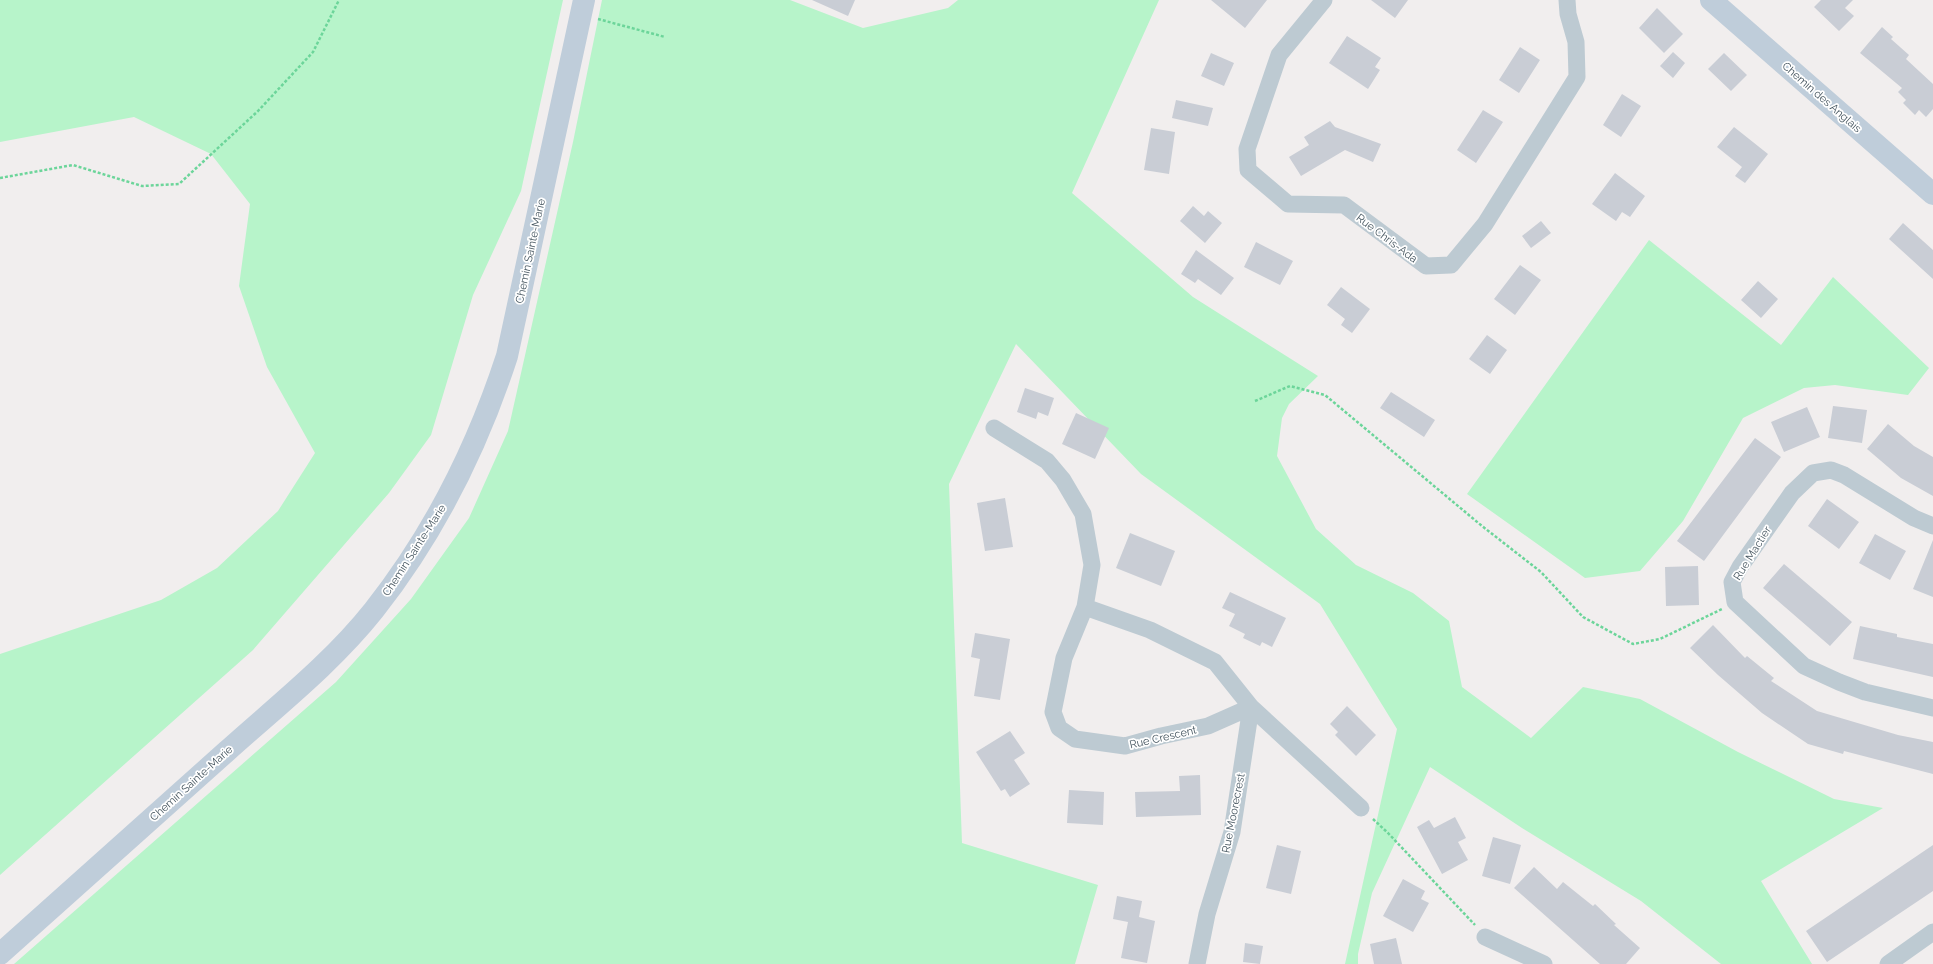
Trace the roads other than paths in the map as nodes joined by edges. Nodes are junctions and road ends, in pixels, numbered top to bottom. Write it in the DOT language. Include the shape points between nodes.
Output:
graph roads {
  1 [pos="1324,0"];
  2 [pos="1567,0"];
  3 [pos="1711,0"];
  4 [pos="582,7"];
  5 [pos="1931,189"];
  6 [pos="994,428"];
  7 [pos="1933,526"];
  8 [pos="1085,607"];
  9 [pos="1251,707"];
  10 [pos="1933,708"];
  11 [pos="1361,808"];
  12 [pos="1933,932"];
  13 [pos="1485,937"];
  14 [pos="0,954"];
  15 [pos="1197,964"];
  16 [pos="1544,964"];
  17 [pos="1888,964"];
  1 -- 2 [label="street, Rue Chris-Ada" via="1280,55 1247,149 1248,170 1288,204 1344,205 1426,266 1451,265 1485,224 1577,77 1576,42"];
  3 -- 5 [label="street, Chemin des Anglais"];
  4 -- 14 [label="street, Chemin Sainte-Marie" via="507,356 492,404 444,506 373,611 322,666"];
  6 -- 8 [label="street, Rue Crescent" via="1047,461 1063,480 1083,514 1092,565"];
  7 -- 10 [label="street, Rue Mactier" via="1914,518 1844,475 1831,470 1813,473 1792,494 1732,582 1735,602 1804,666 1865,692"];
  8 -- 9 [label="street" via="1150,630 1215,662"];
  8 -- 9 [label="street, Rue Crescent" via="1064,658 1052,712 1059,728 1075,739 1125,746 1208,726"];
  9 -- 11 [label="street"];
  9 -- 15 [label="street, Rue Moorecrest" via="1232,832 1207,914"];
  12 -- 17 [label="street"];
  13 -- 16 [label="street"];
}
